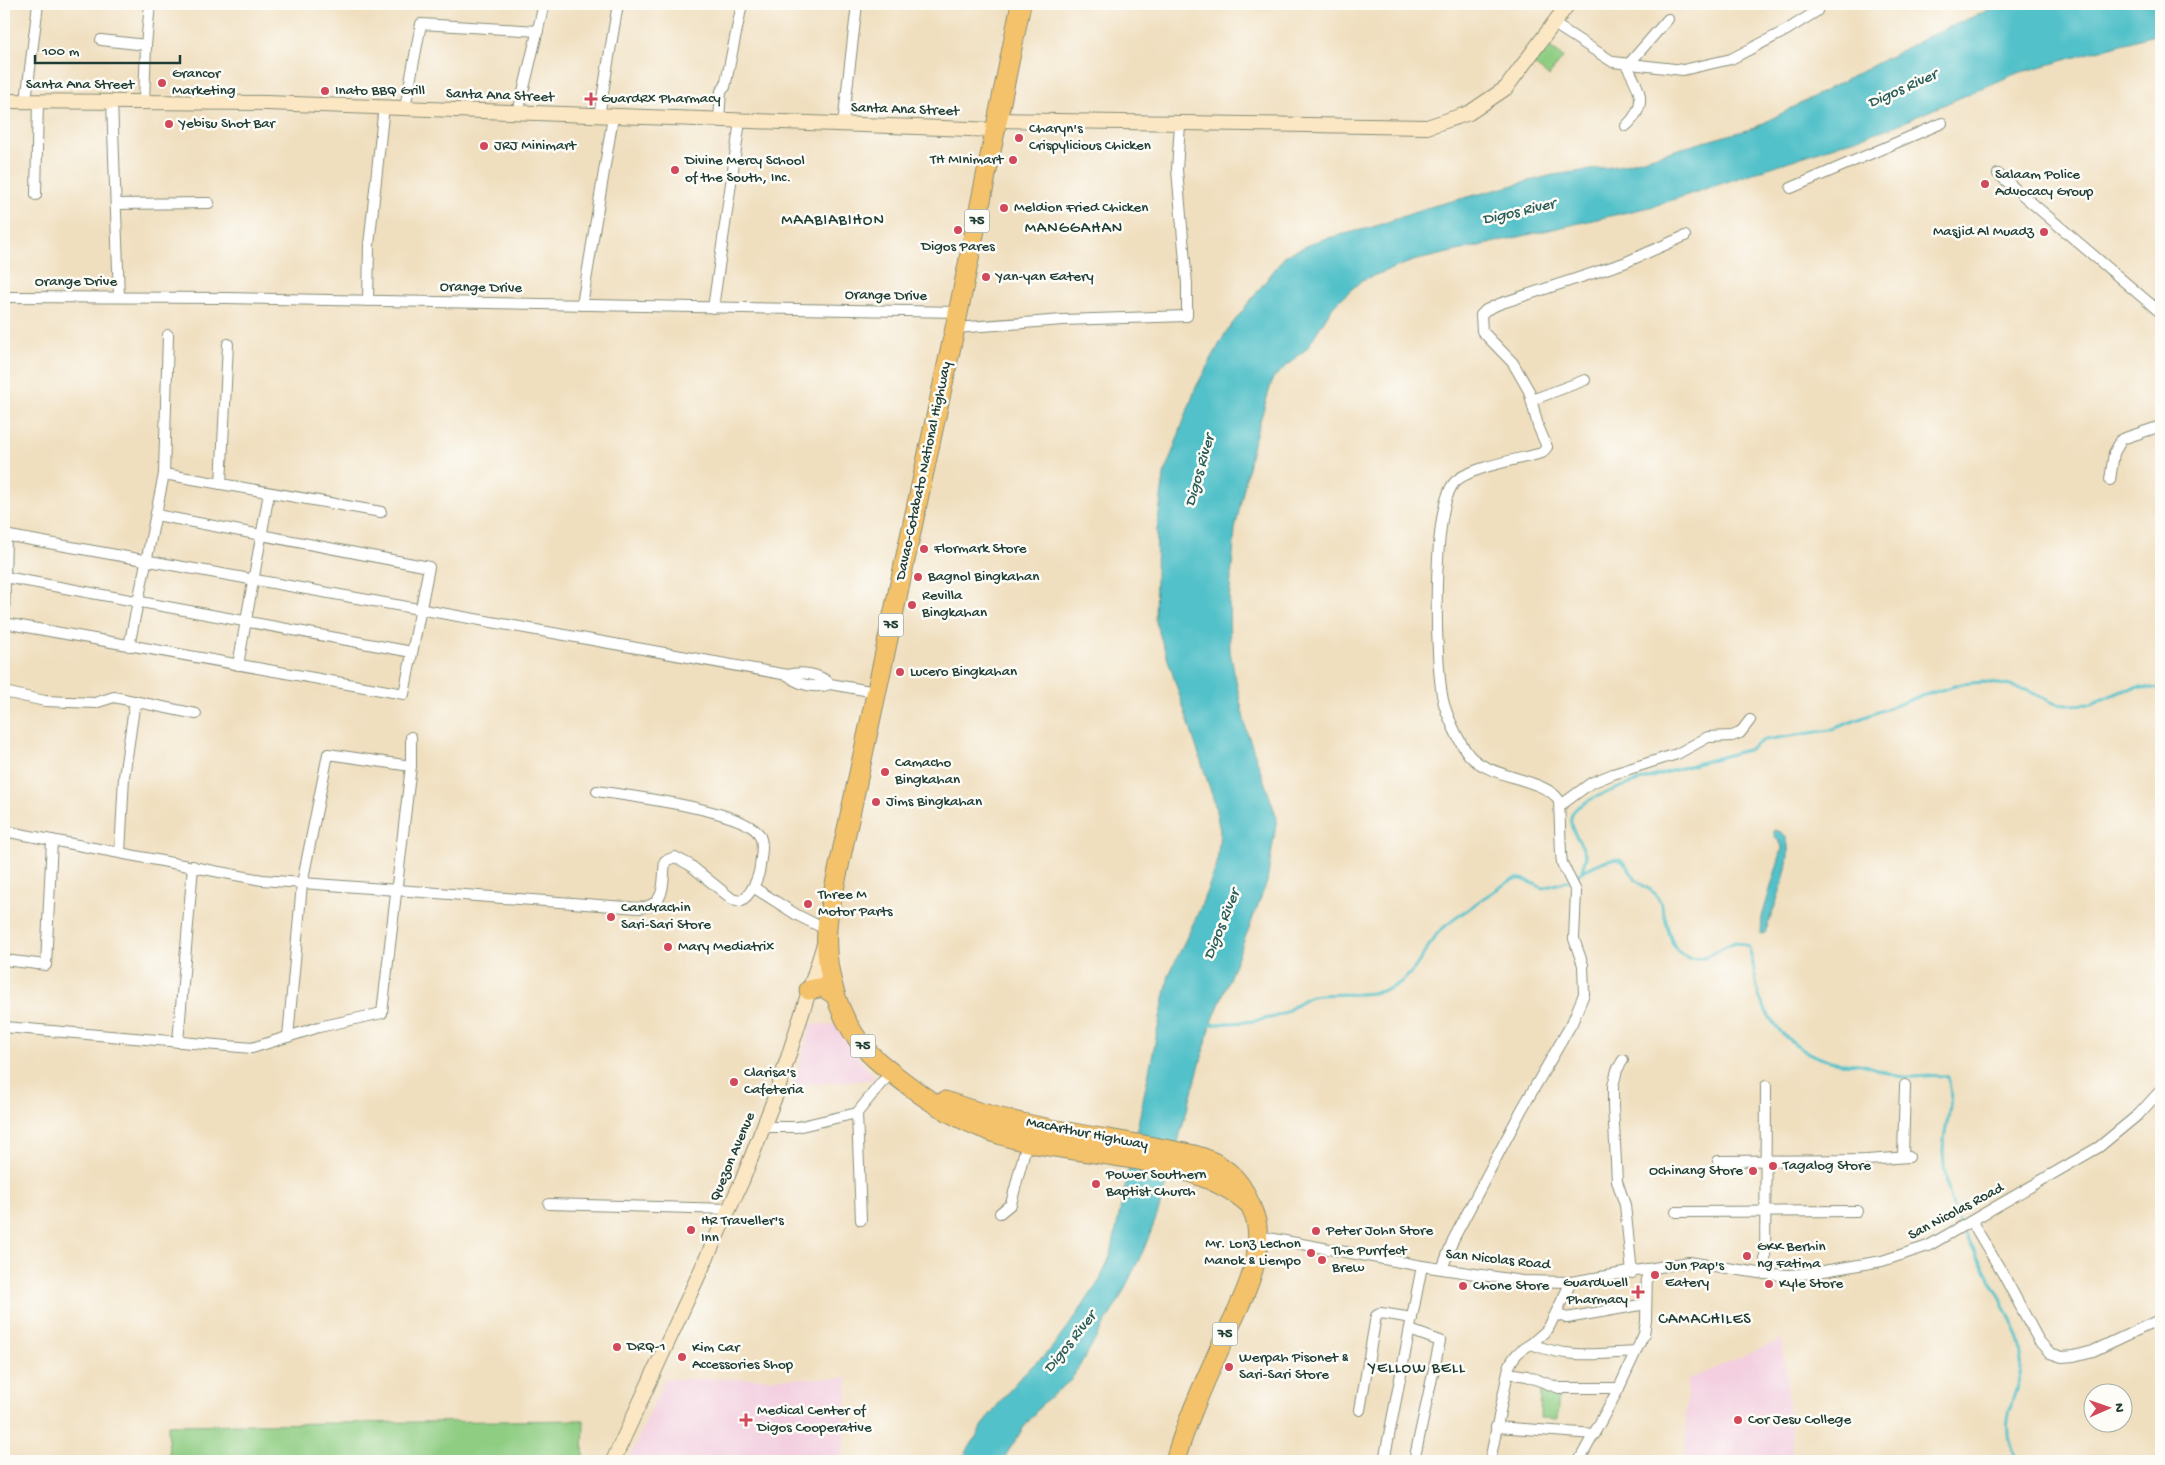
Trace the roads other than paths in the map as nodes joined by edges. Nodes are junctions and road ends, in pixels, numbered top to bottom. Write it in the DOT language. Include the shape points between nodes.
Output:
graph roads {
  1 [pos="38,4"];
  2 [pos="150,4"];
  3 [pos="544,4"];
  4 [pos="618,4"];
  5 [pos="742,4"];
  6 [pos="857,4"];
  7 [pos="1021,4"];
  8 [pos="1568,4"];
  9 [pos="1817,11"];
  10 [pos="1668,19"];
  11 [pos="1554,24"];
  12 [pos="538,31"];
  13 [pos="101,40"];
  14 [pos="146,45"];
  15 [pos="1627,66"];
  16 [pos="4,101"];
  17 [pos="32,101"];
  18 [pos="112,102"];
  19 [pos="144,102"];
  20 [pos="384,106"];
  21 [pos="404,108"];
  22 [pos="518,113"];
  23 [pos="606,116"];
  24 [pos="719,120"];
  25 [pos="740,121"];
  26 [pos="1942,123"];
  27 [pos="842,124"];
  28 [pos="1180,124"];
  29 [pos="996,125"];
  30 [pos="1626,126"];
  31 [pos="1998,174"];
  32 [pos="1791,188"];
  33 [pos="36,195"];
  34 [pos="209,203"];
  35 [pos="116,204"];
  36 [pos="1686,236"];
  37 [pos="4,297"];
  38 [pos="119,297"];
  39 [pos="368,301"];
  40 [pos="582,305"];
  41 [pos="713,308"];
  42 [pos="2161,313"];
  43 [pos="956,320"];
  44 [pos="168,335"];
  45 [pos="228,344"];
  46 [pos="1586,380"];
  47 [pos="1532,400"];
  48 [pos="2161,426"];
  49 [pos="164,474"];
  50 [pos="2110,480"];
  51 [pos="221,484"];
  52 [pos="269,492"];
  53 [pos="381,512"];
  54 [pos="156,515"];
  55 [pos="5,535"];
  56 [pos="261,535"];
  57 [pos="147,559"];
  58 [pos="5,577"];
  59 [pos="253,579"];
  60 [pos="138,602"];
  61 [pos="420,610"];
  62 [pos="245,623"];
  63 [pos="129,646"];
  64 [pos="412,652"];
  65 [pos="238,665"];
  66 [pos="4,692"];
  67 [pos="876,692"];
  68 [pos="135,701"];
  69 [pos="196,714"];
  70 [pos="1750,720"];
  71 [pos="411,737"];
  72 [pos="411,766"];
  73 [pos="597,791"];
  74 [pos="1560,805"];
  75 [pos="4,830"];
  76 [pos="52,840"];
  77 [pos="120,853"];
  78 [pos="193,866"];
  79 [pos="302,884"];
  80 [pos="752,887"];
  81 [pos="395,891"];
  82 [pos="826,934"];
  83 [pos="4,960"];
  84 [pos="809,990"];
  85 [pos="835,995"];
  86 [pos="4,1027"];
  87 [pos="288,1037"];
  88 [pos="178,1042"];
  89 [pos="1623,1060"];
  90 [pos="899,1079"];
  91 [pos="1905,1085"];
  92 [pos="1766,1086"];
  93 [pos="2161,1090"];
  94 [pos="857,1113"];
  95 [pos="764,1127"];
  96 [pos="1029,1133"];
  97 [pos="1765,1160"];
  98 [pos="1718,1161"];
  99 [pos="548,1204"];
  100 [pos="729,1209"];
  101 [pos="1765,1211"];
  102 [pos="1857,1211"];
  103 [pos="1676,1212"];
  104 [pos="1000,1213"];
  105 [pos="861,1220"];
  106 [pos="1972,1222"];
  107 [pos="1258,1236"];
  108 [pos="1422,1266"];
  109 [pos="1442,1269"];
  110 [pos="1647,1269"];
  111 [pos="1632,1273"];
  112 [pos="1765,1274"];
  113 [pos="1571,1282"];
  114 [pos="1646,1304"];
  115 [pos="1556,1314"];
  116 [pos="1412,1318"];
  117 [pos="2161,1319"];
  118 [pos="1410,1330"];
  119 [pos="1532,1344"];
  120 [pos="1636,1352"];
  121 [pos="1508,1372"];
  122 [pos="1619,1388"];
  123 [pos="1360,1410"];
  124 [pos="1496,1427"];
  125 [pos="1594,1434"];
  126 [pos="613,1461"];
  127 [pos="1175,1461"];
  128 [pos="1384,1461"];
  129 [pos="1414,1461"];
  130 [pos="1490,1461"];
  131 [pos="1502,1461"];
  132 [pos="1579,1461"];
  1 -- 17 [label="street"];
  2 -- 14 [label="street"];
  3 -- 12 [label="street"];
  4 -- 23 [label="street"];
  5 -- 24 [label="street" via="725,86 721,91"];
  6 -- 27 [label="street"];
  7 -- 29 [label="highway, Davao-Cotabato National Highway / 75"];
  8 -- 11 [label="main road, Santa Ana Street"];
  9 -- 15 [label="street" via="1731,59 1683,70"];
  10 -- 15 [label="street"];
  11 -- 15 [label="street" via="1612,62"];
  11 -- 28 [label="main road, Santa Ana Street" via="1506,88 1469,113 1427,127"];
  12 -- 21 [label="street" via="421,24"];
  12 -- 22 [label="street"];
  13 -- 14 [label="street"];
  14 -- 19 [label="street"];
  15 -- 30 [label="street" via="1641,100 1640,110"];
  16 -- 17 [label="main road, Santa Ana Street"];
  17 -- 18 [label="main road, Santa Ana Street"];
  17 -- 33 [label="street"];
  18 -- 19 [label="main road, Santa Ana Street"];
  18 -- 35 [label="street"];
  19 -- 20 [label="main road, Santa Ana Street"];
  20 -- 21 [label="main road, Santa Ana Street"];
  20 -- 39 [label="street" via="369,245"];
  21 -- 22 [label="main road, Santa Ana Street"];
  22 -- 23 [label="main road, Santa Ana Street"];
  23 -- 24 [label="main road, Santa Ana Street"];
  23 -- 40 [label="street"];
  24 -- 25 [label="main road, Santa Ana Street"];
  25 -- 27 [label="main road, Santa Ana Street"];
  25 -- 41 [label="street"];
  26 -- 32 [label="street"];
  27 -- 29 [label="main road, Santa Ana Street"];
  28 -- 29 [label="main road, Santa Ana Street"];
  28 -- 43 [label="street, Orange Drive" via="1177,170 1187,316"];
  29 -- 43 [label="highway, Davao-Cotabato National Highway / 75"];
  31 -- 42 [label="street"];
  34 -- 35 [label="street"];
  35 -- 38 [label="street"];
  36 -- 47 [label="street" via="1624,263 1499,304 1481,315 1482,331 1513,363"];
  37 -- 38 [label="street, Orange Drive"];
  38 -- 39 [label="street, Orange Drive"];
  39 -- 40 [label="street, Orange Drive"];
  40 -- 41 [label="street, Orange Drive"];
  41 -- 43 [label="street, Orange Drive"];
  43 -- 67 [label="highway, Davao-Cotabato National Highway / 75"];
  44 -- 49 [label="street"];
  45 -- 51 [label="street"];
  46 -- 47 [label="street"];
  47 -- 74 [label="street" via="1538,426 1547,443 1546,450 1470,472 1448,490 1438,557 1441,685 1448,714 1469,755 1489,769 1552,792"];
  48 -- 50 [label="street" via="2122,439 2114,453"];
  49 -- 51 [label="street"];
  49 -- 54 [label="street"];
  51 -- 52 [label="street"];
  52 -- 53 [label="street"];
  52 -- 56 [label="street"];
  54 -- 56 [label="street"];
  54 -- 57 [label="street"];
  55 -- 57 [label="street"];
  55 -- 58 [label="street"];
  56 -- 59 [label="street"];
  56 -- 61 [label="street" via="429,567"];
  57 -- 59 [label="street"];
  57 -- 60 [label="street"];
  58 -- 60 [label="street"];
  58 -- 63 [label="street" via="4,623"];
  59 -- 61 [label="street"];
  59 -- 62 [label="street"];
  60 -- 62 [label="street"];
  60 -- 63 [label="street"];
  61 -- 64 [label="street"];
  61 -- 67 [label="street" via="788,675 794,681 822,687 830,684"];
  62 -- 64 [label="street"];
  62 -- 65 [label="street"];
  63 -- 65 [label="street"];
  64 -- 65 [label="street" via="404,694"];
  66 -- 68 [label="street" via="45,701 95,703 114,697"];
  67 -- 82 [label="highway, Davao-Cotabato National Highway / 75"];
  68 -- 69 [label="street"];
  68 -- 77 [label="street" via="124,777"];
  70 -- 74 [label="street" via="1740,733 1708,737 1678,754 1613,774 1591,783"];
  71 -- 72 [label="street"];
  72 -- 79 [label="street" via="328,754"];
  72 -- 81 [label="street"];
  73 -- 80 [label="street" via="681,804 754,828 762,847 760,870"];
  74 -- 109 [label="street" via="1562,863 1576,890 1574,939 1583,965 1584,994 1572,1023 1453,1240"];
  75 -- 76 [label="street"];
  76 -- 77 [label="street"];
  76 -- 83 [label="street" via="46,965"];
  77 -- 78 [label="street"];
  78 -- 79 [label="street" via="233,876"];
  78 -- 88 [label="street"];
  79 -- 81 [label="street"];
  79 -- 87 [label="street"];
  80 -- 81 [label="street" via="744,900 736,901 690,865 675,858 665,861 662,893 658,900 646,907"];
  80 -- 82 [label="street"];
  81 -- 87 [label="street" via="382,1013"];
  82 -- 84 [label="main road, Quezon Avenue"];
  82 -- 85 [label="highway, MacArthur Highway / 75" via="827,959"];
  84 -- 85 [label="highway" via="823,987"];
  84 -- 95 [label="main road, Quezon Avenue"];
  85 -- 90 [label="highway, MacArthur Highway / 75" via="858,1040"];
  86 -- 88 [label="street"];
  87 -- 88 [label="street" via="252,1048"];
  89 -- 111 [label="street" via="1613,1086 1613,1106 1617,1181 1625,1205"];
  90 -- 94 [label="street" via="882,1082"];
  90 -- 96 [label="highway, MacArthur Highway / 75"];
  91 -- 97 [label="street" via="1906,1157"];
  92 -- 97 [label="street"];
  93 -- 106 [label="street, San Nicolas Road" via="2139,1114 2099,1147"];
  94 -- 95 [label="street" via="797,1127"];
  94 -- 105 [label="street"];
  95 -- 100 [label="main road, Quezon Avenue"];
  96 -- 104 [label="street" via="1011,1204"];
  96 -- 107 [label="highway, MacArthur Highway / 75" via="1178,1160 1206,1158 1239,1182 1254,1214"];
  97 -- 98 [label="street"];
  97 -- 101 [label="street"];
  99 -- 100 [label="street"];
  100 -- 126 [label="main road, Quezon Avenue"];
  101 -- 102 [label="street"];
  101 -- 103 [label="street"];
  101 -- 112 [label="street"];
  106 -- 112 [label="street, San Nicolas Road" via="1916,1252 1882,1261 1789,1275"];
  106 -- 117 [label="street" via="2039,1341 2050,1353 2074,1356 2094,1351"];
  107 -- 108 [label="street, San Nicolas Road"];
  107 -- 127 [label="highway, MacArthur Highway / 75" via="1249,1281 1194,1407"];
  108 -- 109 [label="street, San Nicolas Road"];
  108 -- 116 [label="street"];
  109 -- 113 [label="street, San Nicolas Road" via="1522,1281"];
  110 -- 111 [label="street, San Nicolas Road"];
  110 -- 112 [label="street, San Nicolas Road" via="1700,1262"];
  110 -- 114 [label="street"];
  111 -- 113 [label="street, San Nicolas Road"];
  113 -- 115 [label="street"];
  114 -- 115 [label="street" via="1567,1318"];
  114 -- 120 [label="street" via="1646,1328"];
  115 -- 119 [label="street" via="1548,1329"];
  116 -- 118 [label="street"];
  116 -- 123 [label="street" via="1381,1313 1376,1316"];
  118 -- 128 [label="street"];
  118 -- 129 [label="street" via="1440,1341"];
  119 -- 120 [label="street" via="1554,1353 1575,1355"];
  119 -- 121 [label="street" via="1513,1358"];
  120 -- 122 [label="street"];
  121 -- 122 [label="street" via="1559,1388"];
  121 -- 124 [label="street"];
  122 -- 125 [label="street"];
  124 -- 125 [label="street"];
  124 -- 130 [label="street"];
  125 -- 132 [label="street"];
  130 -- 131 [label="street"];
}
